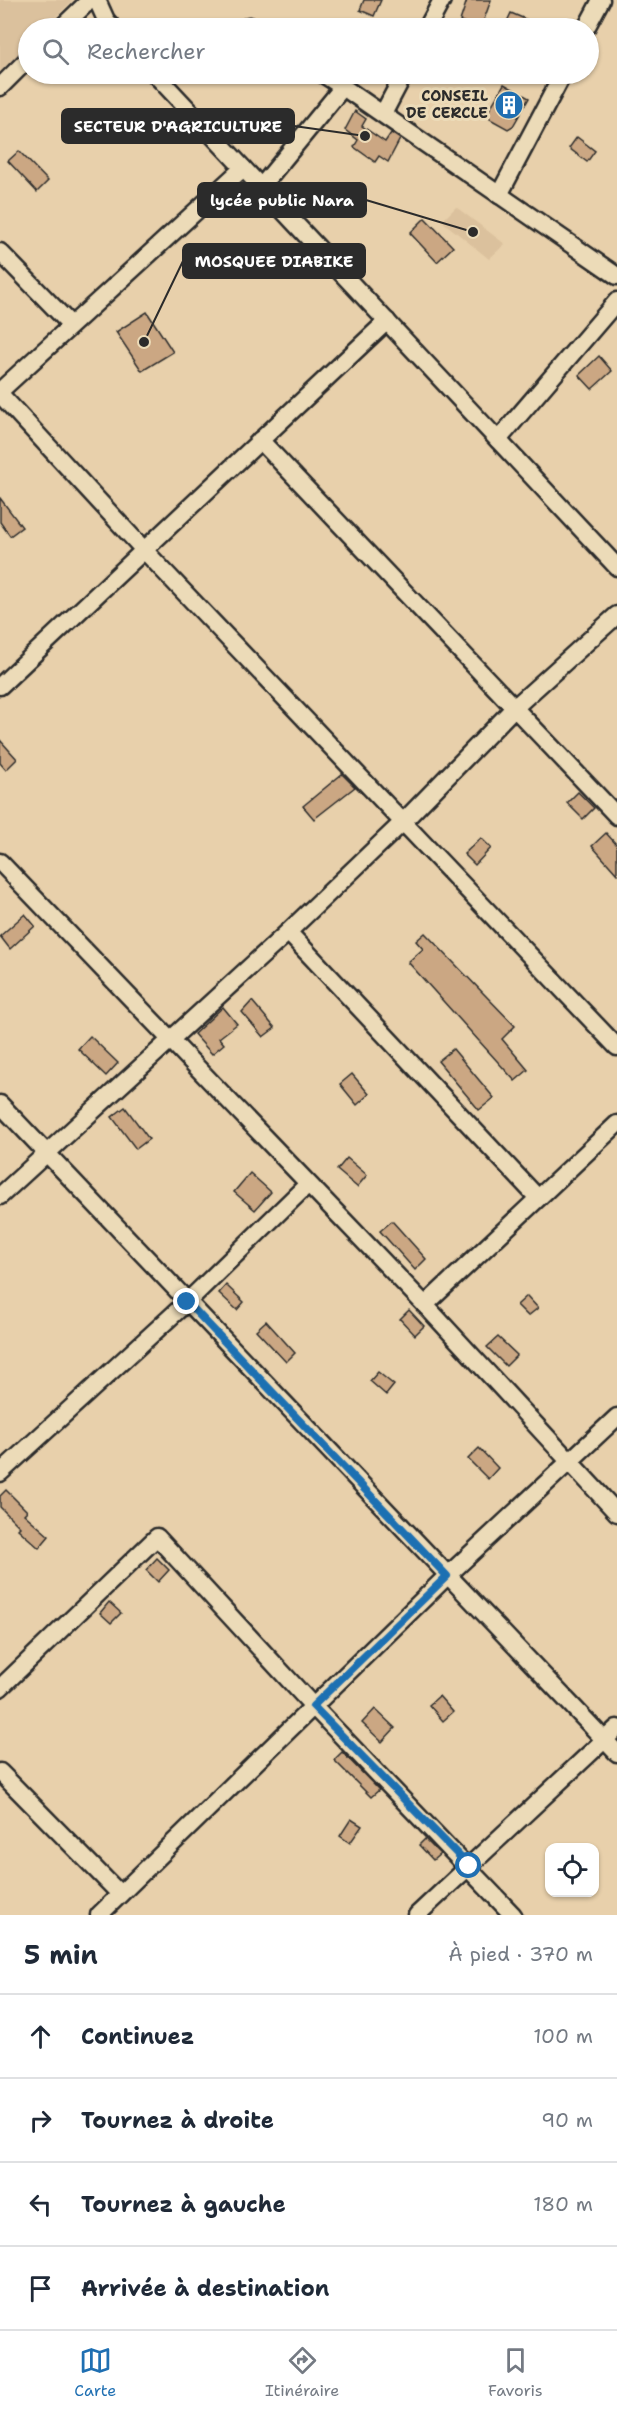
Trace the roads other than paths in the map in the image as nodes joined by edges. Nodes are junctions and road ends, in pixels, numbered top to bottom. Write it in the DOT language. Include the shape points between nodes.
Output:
graph roads {
  1 [pos="90,0"];
  2 [pos="97,0"];
  3 [pos="442,0"];
  4 [pos="601,0"];
  5 [pos="71,18"];
  6 [pos="104,18"];
  7 [pos="432,18"];
  8 [pos="591,18"];
  9 [pos="18,69"];
  10 [pos="164,84"];
  11 [pos="338,84"];
  12 [pos="399,84"];
  13 [pos="558,84"];
  14 [pos="0,87"];
  15 [pos="343,87"];
  16 [pos="383,114"];
  17 [pos="243,168"];
  18 [pos="261,187"];
  19 [pos="499,195"];
  20 [pos="0,252"];
  21 [pos="617,276"];
  22 [pos="616,306"];
  23 [pos="387,321"];
  24 [pos="71,325"];
  25 [pos="0,392"];
  26 [pos="498,440"];
  27 [pos="260,441"];
  28 [pos="144,550"];
  29 [pos="617,567"];
  30 [pos="617,615"];
  31 [pos="0,687"];
  32 [pos="514,708"];
  33 [pos="617,816"];
  34 [pos="403,822"];
  35 [pos="0,862"];
  36 [pos="288,933"];
  37 [pos="170,1041"];
  38 [pos="617,1047"];
  39 [pos="0,1104"];
  40 [pos="617,1124"];
  41 [pos="47,1153"];
  42 [pos="308,1184"];
  43 [pos="0,1196"];
  44 [pos="538,1198"];
  45 [pos="187,1302"];
  46 [pos="425,1305"];
  47 [pos="617,1417"];
  48 [pos="569,1462"];
  49 [pos="0,1473"];
  50 [pos="617,1513"];
  51 [pos="447,1576"];
  52 [pos="0,1688"];
  53 [pos="313,1706"];
  54 [pos="611,1734"];
  55 [pos="617,1753"];
  56 [pos="0,1772"];
  57 [pos="469,1866"];
  58 [pos="120,1894"];
  59 [pos="99,1915"];
  60 [pos="417,1915"];
  61 [pos="513,1915"];
  1 -- 5 [label="street"];
  2 -- 6 [label="street"];
  3 -- 7 [label="street"];
  4 -- 8 [label="street"];
  9 -- 14 [label="street"];
  10 -- 17 [label="street"];
  11 -- 15 [label="street"];
  12 -- 16 [label="street"];
  13 -- 19 [label="street"];
  15 -- 16 [label="street"];
  15 -- 18 [label="street"];
  16 -- 19 [label="street"];
  17 -- 18 [label="street"];
  17 -- 24 [label="street"];
  18 -- 23 [label="street"];
  19 -- 21 [label="street"];
  20 -- 24 [label="street"];
  22 -- 26 [label="street"];
  23 -- 26 [label="street"];
  23 -- 27 [label="street"];
  24 -- 25 [label="street"];
  25 -- 28 [label="street"];
  26 -- 29 [label="street"];
  27 -- 28 [label="street"];
  27 -- 32 [label="street"];
  28 -- 31 [label="street"];
  28 -- 34 [label="street"];
  30 -- 32 [label="street"];
  32 -- 33 [label="street"];
  32 -- 34 [label="street"];
  34 -- 36 [label="street"];
  34 -- 38 [label="street"];
  35 -- 37 [label="street"];
  36 -- 37 [label="street"];
  36 -- 44 [label="street"];
  37 -- 41 [label="street"];
  37 -- 42 [label="street"];
  39 -- 41 [label="street"];
  40 -- 44 [label="street"];
  41 -- 43 [label="street"];
  41 -- 45 [label="street"];
  42 -- 45 [label="street"];
  42 -- 46 [label="street"];
  44 -- 46 [label="street"];
  45 -- 49 [label="street"];
  45 -- 51 [label="street"];
  46 -- 48 [label="street"];
  47 -- 48 [label="street"];
  48 -- 50 [label="street"];
  48 -- 51 [label="street"];
  51 -- 53 [label="street"];
  51 -- 54 [label="street"];
  52 -- 53 [label="street" via="157,1537"];
  53 -- 57 [label="street"];
  53 -- 58 [label="street"];
  54 -- 55 [label="street"];
  54 -- 57 [label="street"];
  56 -- 58 [label="street"];
  57 -- 60 [label="street"];
  57 -- 61 [label="street"];
  58 -- 59 [label="street"];
}
